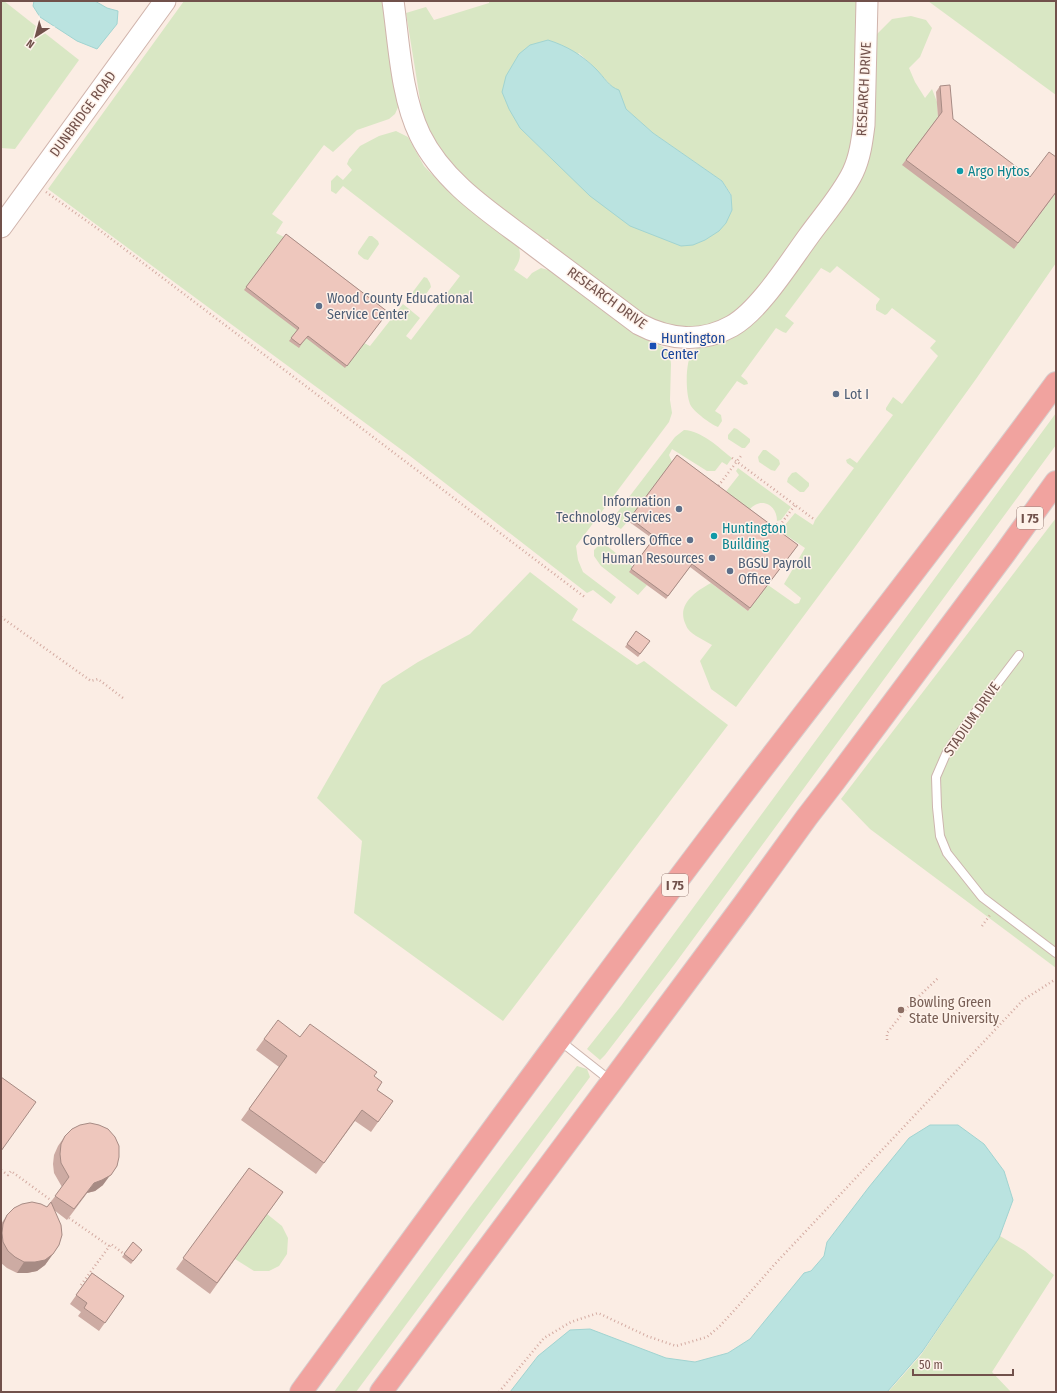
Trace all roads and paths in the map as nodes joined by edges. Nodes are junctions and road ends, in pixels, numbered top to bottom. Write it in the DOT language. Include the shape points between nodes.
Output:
graph roads {
  1 [pos="165,1"];
  2 [pos="393,1"];
  3 [pos="867,1"];
  4 [pos="33,183"];
  5 [pos="1,227"];
  6 [pos="1056,383"];
  7 [pos="741,456"];
  8 [pos="732,458"];
  9 [pos="737,461"];
  10 [pos="1056,482"];
  11 [pos="1056,488"];
  12 [pos="716,489"];
  13 [pos="795,505"];
  14 [pos="815,520"];
  15 [pos="776,524"];
  16 [pos="780,526"];
  17 [pos="775,532"];
  18 [pos="1005,553"];
  19 [pos="586,598"];
  20 [pos="1,617"];
  21 [pos="1019,655"];
  22 [pos="123,698"];
  23 [pos="1056,952"];
  24 [pos="938,978"];
  25 [pos="1056,979"];
  26 [pos="558,1039"];
  27 [pos="887,1040"];
  28 [pos="612,1081"];
  29 [pos="1,1170"];
  30 [pos="52,1201"];
  31 [pos="69,1218"];
  32 [pos="109,1246"];
  33 [pos="124,1254"];
  34 [pos="81,1285"];
  35 [pos="301,1392"];
  36 [pos="380,1392"];
  37 [pos="498,1392"];
  1 -- 4 [label="street, DUNBRIDGE ROAD"];
  2 -- 3 [label="street, RESEARCH DRIVE" via="412,116 420,135 442,168 475,200 639,324 666,336 695,338 714,334 732,326 754,308 840,194 852,172 862,144 864,125"];
  4 -- 5 [label="street, DUNBRIDGE ROAD"];
  4 -- 19 [label="path" via="98,229"];
  6 -- 26 [label="highway, I 75"];
  7 -- 9 [label="path"];
  8 -- 9 [label="path"];
  9 -- 12 [label="path"];
  9 -- 13 [label="path"];
  10 -- 18 [label="highway, I 75"];
  11 -- 18 [label="highway"];
  13 -- 14 [label="path"];
  13 -- 16 [label="path"];
  15 -- 16 [label="path"];
  16 -- 17 [label="path"];
  18 -- 28 [label="highway, I 75"];
  20 -- 22 [label="path" via="91,681 98,679"];
  21 -- 23 [label="lane, STADIUM DRIVE" via="946,754 936,778 936,807 940,836 947,853 982,897"];
  24 -- 27 [label="path" via="906,1008 887,1033"];
  25 -- 37 [label="path" via="1023,1000 707,1337 676,1346 598,1313 571,1322 544,1338"];
  26 -- 28 [label="lane"];
  26 -- 35 [label="highway, I 75"];
  28 -- 36 [label="highway, I 75"];
  29 -- 30 [label="path" via="8,1175 11,1171"];
  31 -- 32 [label="path"];
  32 -- 33 [label="path" via="111,1244"];
  32 -- 34 [label="path"];
}
